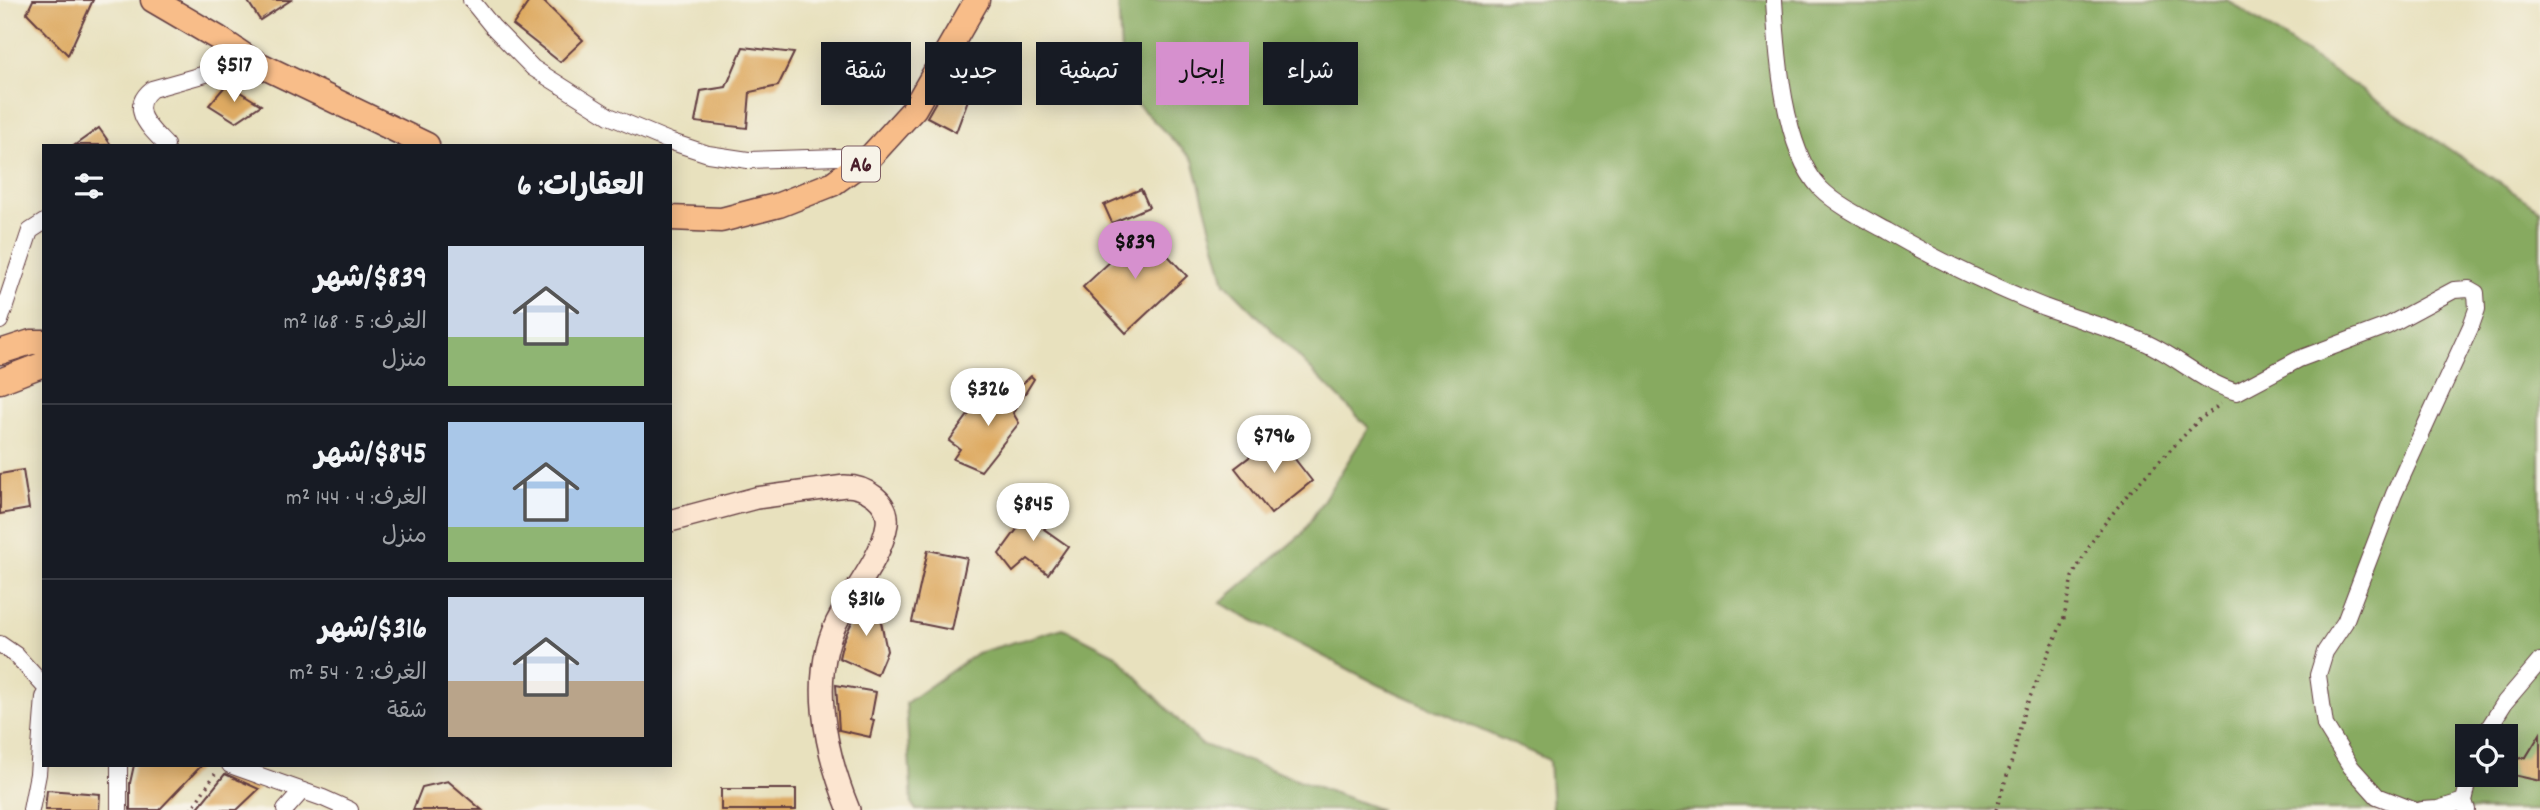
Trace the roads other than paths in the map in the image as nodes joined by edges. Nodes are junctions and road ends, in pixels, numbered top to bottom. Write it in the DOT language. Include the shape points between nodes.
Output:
graph roads {
  1 [pos="153,0"];
  2 [pos="471,0"];
  3 [pos="977,0"];
  4 [pos="1774,0"];
  5 [pos="252,61"];
  6 [pos="165,144"];
  7 [pos="425,144"];
  8 [pos="871,156"];
  9 [pos="672,218"];
  10 [pos="41,223"];
  11 [pos="0,321"];
  12 [pos="42,342"];
  13 [pos="0,352"];
  14 [pos="42,365"];
  15 [pos="0,381"];
  16 [pos="672,520"];
  17 [pos="0,644"];
  18 [pos="2540,661"];
  19 [pos="42,684"];
  20 [pos="42,723"];
  21 [pos="2491,724"];
  22 [pos="119,767"];
  23 [pos="236,767"];
  24 [pos="2468,787"];
  25 [pos="302,791"];
  26 [pos="2465,806"];
  27 [pos="32,810"];
  28 [pos="119,810"];
  29 [pos="285,810"];
  30 [pos="350,810"];
  31 [pos="849,810"];
  32 [pos="2413,810"];
  33 [pos="2422,810"];
  1 -- 5 [label="highway"];
  2 -- 8 [label="street" via="533,68 609,117 669,141 708,154 748,160"];
  3 -- 8 [label="highway, A6" via="914,108"];
  4 -- 32 [label="street" via="1792,134 1820,188 1851,211 1961,271 2146,343 2219,388 2237,392 2299,359 2387,326 2454,290 2476,293 2471,326 2318,675 2325,724 2351,767 2376,796"];
  5 -- 6 [label="street" via="152,89 144,96 144,121"];
  5 -- 7 [label="highway"];
  8 -- 9 [label="highway, A6" via="832,184 754,212 721,220"];
  10 -- 11 [label="street" via="30,231"];
  12 -- 13 [label="highway"];
  14 -- 15 [label="highway"];
  16 -- 31 [label="main road" via="756,498 845,486 866,490 885,508 887,522 880,544 837,620 822,677 830,749"];
  17 -- 19 [label="street"];
  18 -- 21 [label="street"];
  20 -- 27 [label="street"];
  22 -- 28 [label="street"];
  23 -- 25 [label="street"];
  24 -- 26 [label="street"];
  25 -- 29 [label="street"];
  25 -- 30 [label="street"];
  26 -- 33 [label="street"];
}
